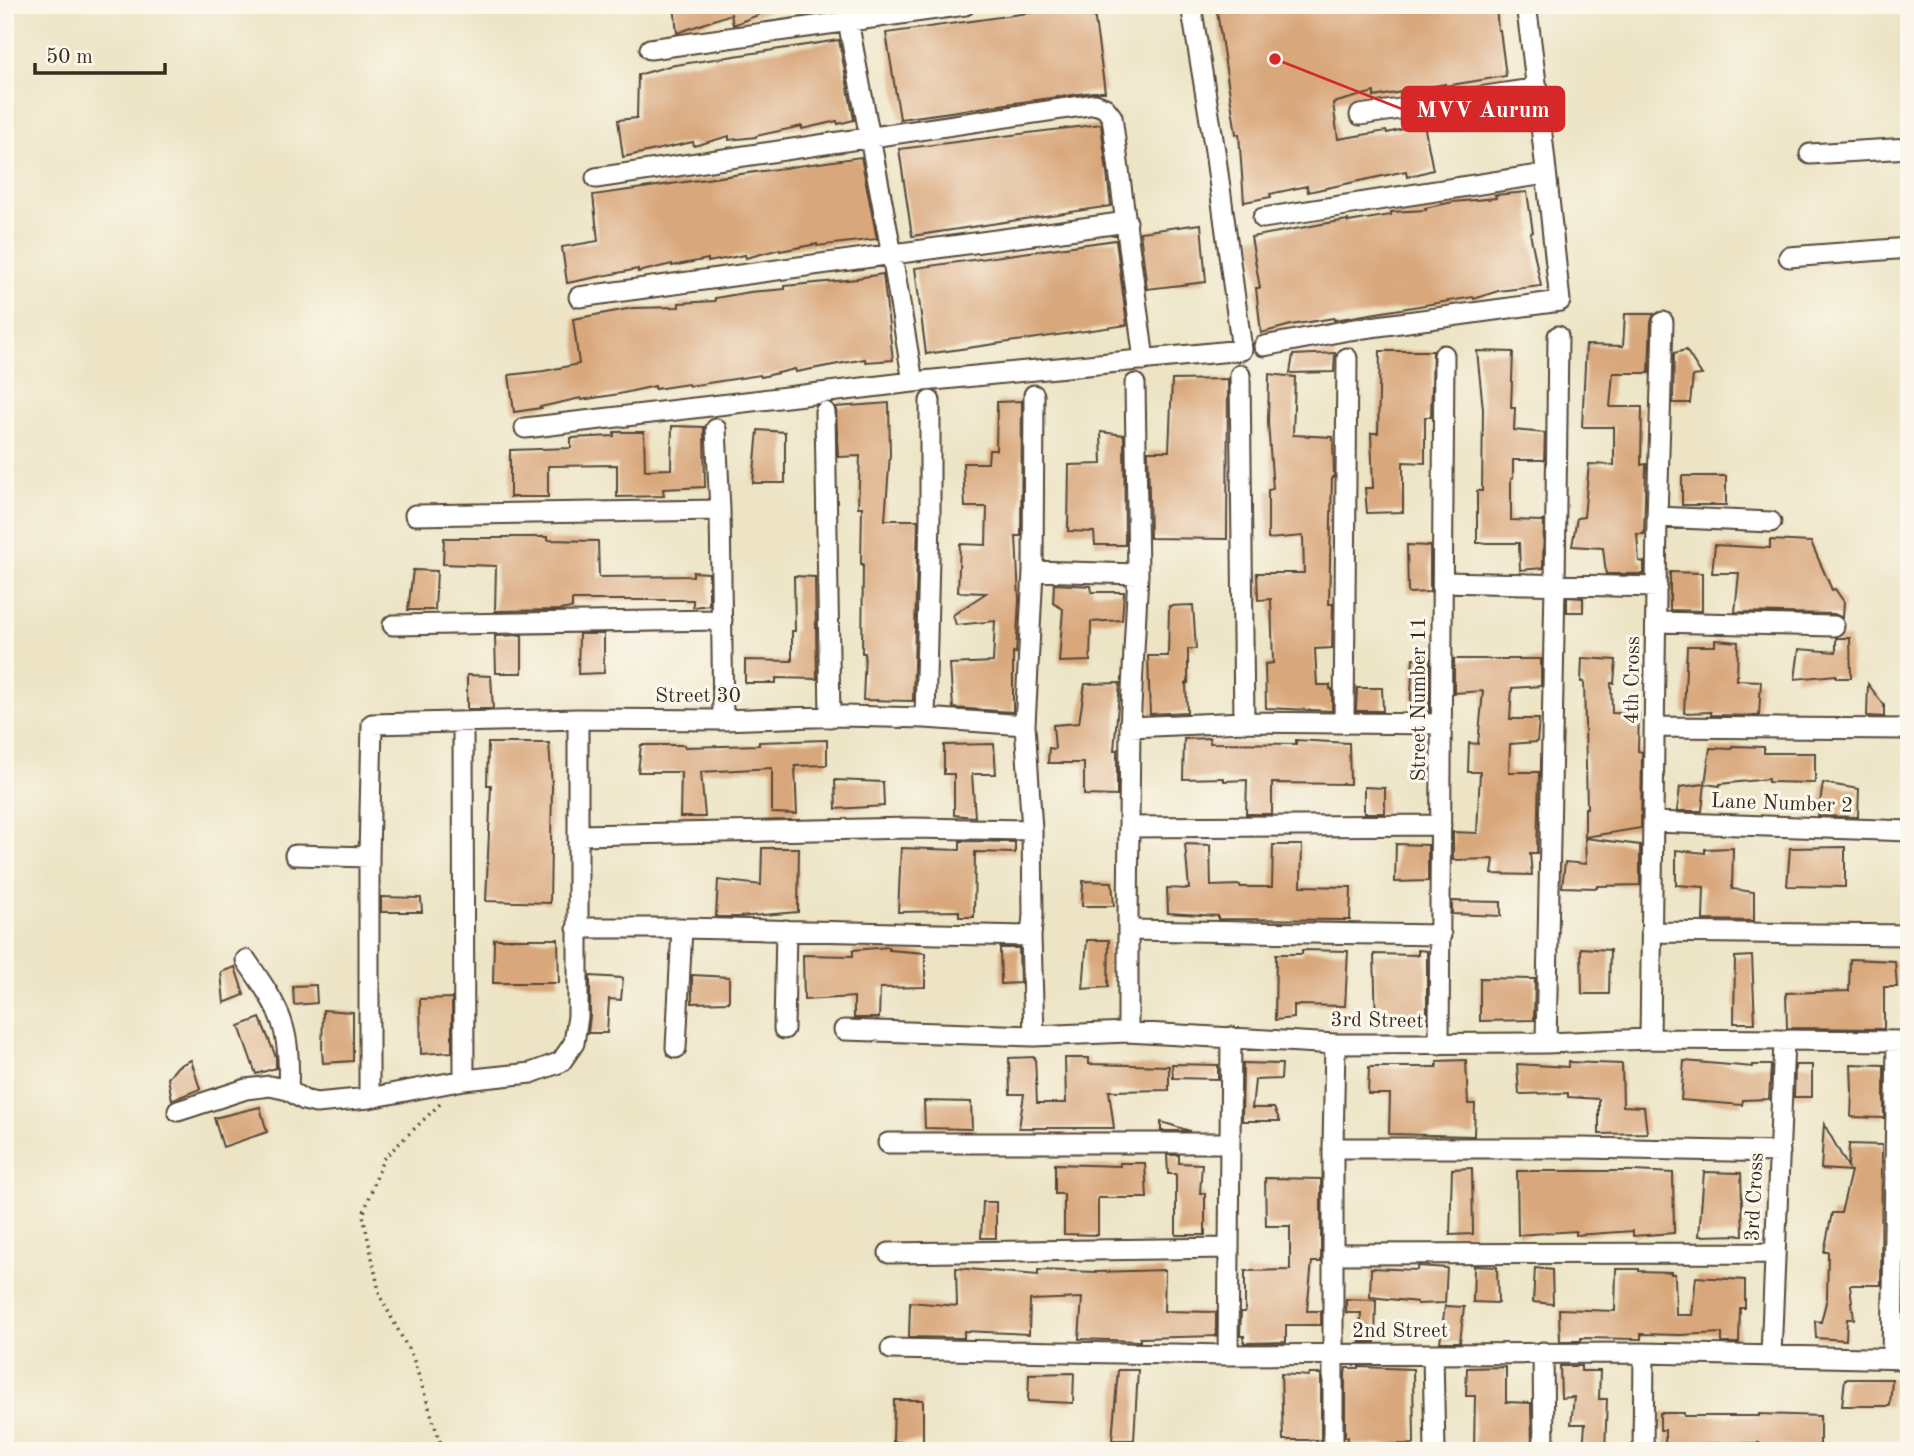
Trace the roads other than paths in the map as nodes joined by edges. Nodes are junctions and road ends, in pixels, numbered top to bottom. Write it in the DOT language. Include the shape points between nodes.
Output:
graph roads {
  1 [pos="965,5"];
  2 [pos="1191,5"];
  3 [pos="1527,5"];
  4 [pos="848,20"];
  5 [pos="650,49"];
  6 [pos="1538,88"];
  7 [pos="1360,115"];
  8 [pos="870,138"];
  9 [pos="1909,148"];
  10 [pos="1810,154"];
  11 [pos="1545,174"];
  12 [pos="596,178"];
  13 [pos="1263,218"];
  14 [pos="1127,222"];
  15 [pos="1909,248"];
  16 [pos="892,255"];
  17 [pos="1789,257"];
  18 [pos="579,297"];
  19 [pos="1663,322"];
  20 [pos="1558,336"];
  21 [pos="1264,346"];
  22 [pos="1444,355"];
  23 [pos="1347,358"];
  24 [pos="1144,360"];
  25 [pos="1240,375"];
  26 [pos="913,382"];
  27 [pos="1135,384"];
  28 [pos="1034,395"];
  29 [pos="930,401"];
  30 [pos="825,412"];
  31 [pos="525,428"];
  32 [pos="716,429"];
  33 [pos="720,510"];
  34 [pos="415,515"];
  35 [pos="1657,517"];
  36 [pos="1771,522"];
  37 [pos="1033,571"];
  38 [pos="1138,574"];
  39 [pos="1443,582"];
  40 [pos="1555,584"];
  41 [pos="1657,587"];
  42 [pos="722,620"];
  43 [pos="1656,622"];
  44 [pos="393,625"];
  45 [pos="1834,626"];
  46 [pos="830,717"];
  47 [pos="925,718"];
  48 [pos="578,719"];
  49 [pos="723,720"];
  50 [pos="1244,722"];
  51 [pos="1344,722"];
  52 [pos="463,723"];
  53 [pos="1442,724"];
  54 [pos="1025,725"];
  55 [pos="1130,727"];
  56 [pos="1655,727"];
  57 [pos="1909,729"];
  58 [pos="1653,822"];
  59 [pos="1441,825"];
  60 [pos="1129,827"];
  61 [pos="1032,830"];
  62 [pos="1909,831"];
  63 [pos="579,835"];
  64 [pos="295,855"];
  65 [pos="369,857"];
  66 [pos="577,928"];
  67 [pos="682,928"];
  68 [pos="786,930"];
  69 [pos="1128,930"];
  70 [pos="1651,932"];
  71 [pos="1441,935"];
  72 [pos="1909,935"];
  73 [pos="1031,936"];
  74 [pos="246,960"];
  75 [pos="784,1030"];
  76 [pos="845,1030"];
  77 [pos="1128,1032"];
  78 [pos="1034,1036"];
  79 [pos="1231,1037"];
  80 [pos="1650,1039"];
  81 [pos="1784,1041"];
  82 [pos="1903,1041"];
  83 [pos="1546,1043"];
  84 [pos="1335,1044"];
  85 [pos="1439,1044"];
  86 [pos="676,1048"];
  87 [pos="464,1080"];
  88 [pos="288,1090"];
  89 [pos="369,1098"];
  90 [pos="178,1111"];
  91 [pos="888,1143"];
  92 [pos="1230,1143"];
  93 [pos="1333,1148"];
  94 [pos="1780,1152"];
  95 [pos="1229,1248"];
  96 [pos="889,1253"];
  97 [pos="1774,1253"];
  98 [pos="1333,1254"];
  99 [pos="891,1349"];
  100 [pos="1543,1352"];
  101 [pos="1644,1353"];
  102 [pos="1332,1354"];
  103 [pos="1433,1354"];
  104 [pos="1228,1355"];
  105 [pos="1771,1355"];
  106 [pos="1900,1359"];
  107 [pos="1332,1451"];
  108 [pos="1435,1451"];
  109 [pos="1544,1451"];
  110 [pos="1643,1451"];
  1 -- 4 [label="street"];
  2 -- 24 [label="street" via="1242,350"];
  3 -- 6 [label="street"];
  4 -- 5 [label="street"];
  4 -- 8 [label="street"];
  6 -- 7 [label="street"];
  6 -- 11 [label="street"];
  8 -- 12 [label="street"];
  8 -- 14 [label="street" via="1095,104 1112,117"];
  8 -- 16 [label="street"];
  9 -- 10 [label="street"];
  11 -- 13 [label="street"];
  11 -- 21 [label="street" via="1560,301"];
  14 -- 16 [label="street"];
  14 -- 24 [label="street"];
  15 -- 17 [label="street"];
  16 -- 18 [label="street"];
  16 -- 26 [label="street"];
  19 -- 35 [label="street, 4th Cross"];
  20 -- 40 [label="street"];
  22 -- 39 [label="street, Street Number 11"];
  23 -- 51 [label="street"];
  24 -- 26 [label="street"];
  25 -- 50 [label="street"];
  26 -- 31 [label="street"];
  27 -- 38 [label="street"];
  28 -- 37 [label="street"];
  29 -- 47 [label="street"];
  30 -- 46 [label="street"];
  32 -- 33 [label="street"];
  33 -- 34 [label="street"];
  33 -- 42 [label="street"];
  35 -- 36 [label="street"];
  35 -- 41 [label="street, 4th Cross"];
  37 -- 38 [label="street"];
  37 -- 54 [label="street"];
  38 -- 55 [label="street"];
  39 -- 40 [label="street"];
  39 -- 53 [label="street, Street Number 11"];
  40 -- 41 [label="street"];
  40 -- 83 [label="street"];
  41 -- 43 [label="street, 4th Cross"];
  42 -- 44 [label="street"];
  42 -- 49 [label="street"];
  43 -- 45 [label="street"];
  43 -- 56 [label="street, 4th Cross"];
  46 -- 47 [label="street, Street 30"];
  46 -- 49 [label="street, Street 30"];
  47 -- 54 [label="street, Street 30"];
  48 -- 49 [label="street, Street 30"];
  48 -- 52 [label="street, Street 30"];
  48 -- 63 [label="street"];
  50 -- 51 [label="street"];
  50 -- 55 [label="street"];
  51 -- 53 [label="street"];
  52 -- 65 [label="street, Street 30" via="372,724"];
  52 -- 87 [label="street"];
  53 -- 59 [label="street, Street Number 11"];
  54 -- 61 [label="street"];
  55 -- 60 [label="street"];
  56 -- 57 [label="street"];
  56 -- 58 [label="street, 4th Cross"];
  58 -- 62 [label="street, Lane Number 2"];
  58 -- 70 [label="street, 4th Cross"];
  59 -- 60 [label="street"];
  59 -- 71 [label="street, Street Number 11"];
  60 -- 69 [label="street"];
  61 -- 63 [label="street"];
  61 -- 73 [label="street"];
  63 -- 66 [label="street"];
  64 -- 65 [label="street"];
  65 -- 89 [label="street"];
  66 -- 67 [label="street"];
  66 -- 87 [label="street" via="578,1016 573,1043 561,1062 531,1073"];
  67 -- 68 [label="street"];
  67 -- 86 [label="street"];
  68 -- 73 [label="street"];
  68 -- 75 [label="street"];
  69 -- 71 [label="street"];
  69 -- 77 [label="street"];
  70 -- 72 [label="street"];
  70 -- 80 [label="street, 4th Cross"];
  71 -- 85 [label="street, Street Number 11"];
  73 -- 78 [label="street"];
  74 -- 88 [label="street" via="281,1017 289,1058"];
  76 -- 78 [label="street, 3rd Street"];
  77 -- 78 [label="street, 3rd Street"];
  77 -- 79 [label="street, 3rd Street"];
  79 -- 84 [label="street, 3rd Street"];
  79 -- 92 [label="street"];
  80 -- 81 [label="street, 3rd Street"];
  80 -- 83 [label="street, 3rd Street"];
  81 -- 82 [label="street, 3rd Street"];
  81 -- 94 [label="street, 3rd Cross"];
  82 -- 106 [label="street"];
  83 -- 85 [label="street, 3rd Street"];
  84 -- 85 [label="street, 3rd Street"];
  84 -- 93 [label="street"];
  87 -- 89 [label="street"];
  88 -- 89 [label="street" via="316,1102"];
  88 -- 90 [label="street" via="270,1086 246,1089"];
  91 -- 92 [label="street"];
  92 -- 95 [label="street"];
  93 -- 94 [label="street"];
  93 -- 98 [label="street"];
  94 -- 97 [label="street, 3rd Cross"];
  95 -- 96 [label="street"];
  95 -- 104 [label="street"];
  97 -- 98 [label="street"];
  97 -- 105 [label="street, 3rd Cross"];
  98 -- 102 [label="street"];
  99 -- 104 [label="street, 2nd Street"];
  100 -- 101 [label="street, 2nd Street"];
  100 -- 103 [label="street, 2nd Street"];
  100 -- 109 [label="street"];
  101 -- 105 [label="street, 2nd Street"];
  101 -- 110 [label="street"];
  102 -- 103 [label="street, 2nd Street"];
  102 -- 104 [label="street, 2nd Street"];
  102 -- 107 [label="street"];
  103 -- 108 [label="street"];
  105 -- 106 [label="street, 2nd Street"];
}
